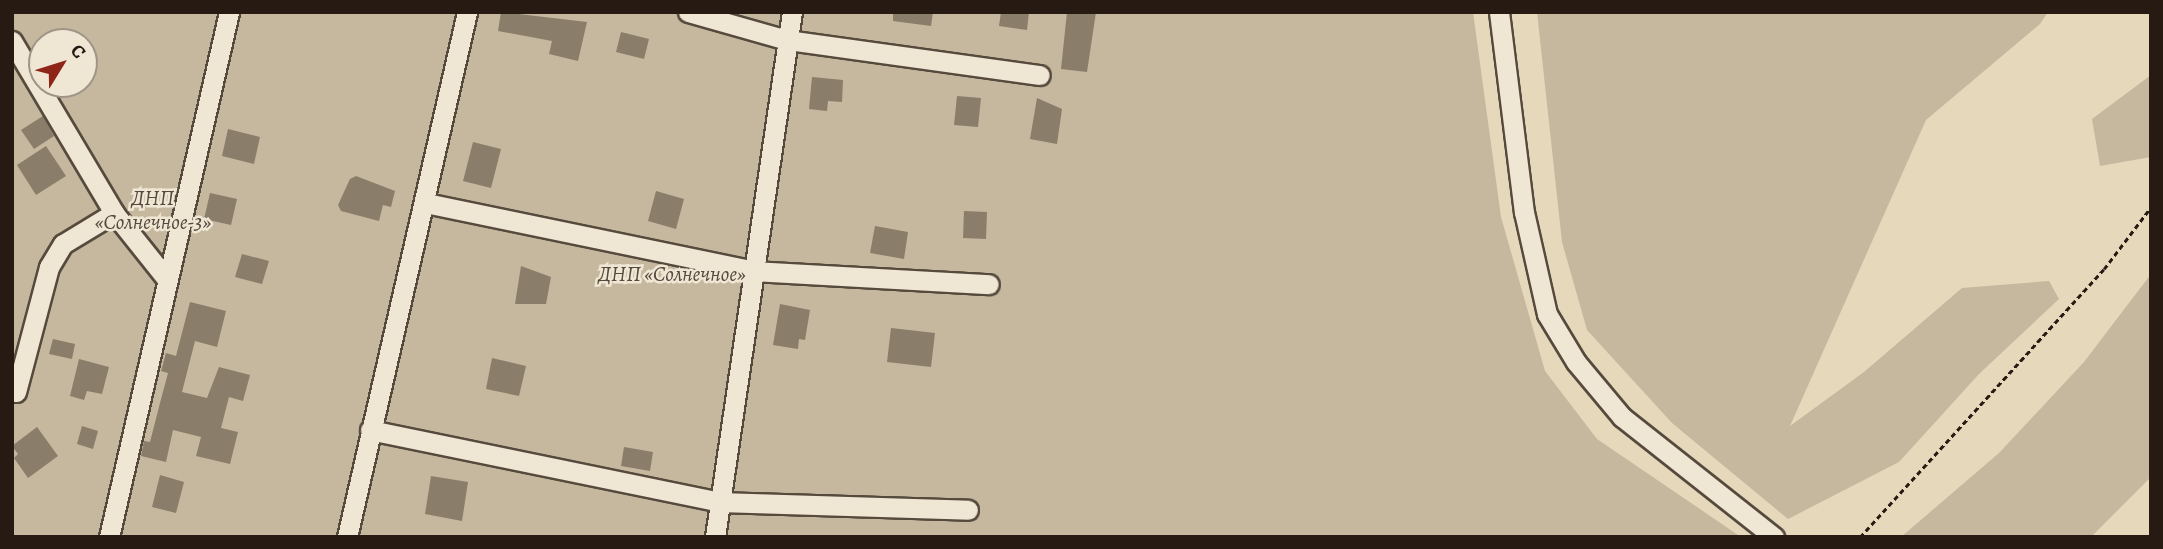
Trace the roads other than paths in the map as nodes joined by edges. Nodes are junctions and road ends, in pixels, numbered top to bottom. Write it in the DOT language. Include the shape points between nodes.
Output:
graph roads {
  1 [pos="229,12"];
  2 [pos="467,12"];
  3 [pos="688,12"];
  4 [pos="792,12"];
  5 [pos="1499,12"];
  6 [pos="787,40"];
  7 [pos="12,41"];
  8 [pos="1040,75"];
  9 [pos="426,203"];
  10 [pos="114,213"];
  11 [pos="753,271"];
  12 [pos="165,277"];
  13 [pos="989,284"];
  14 [pos="16,392"];
  15 [pos="370,430"];
  16 [pos="720,502"];
  17 [pos="968,510"];
  18 [pos="108,537"];
  19 [pos="347,537"];
  20 [pos="715,537"];
  21 [pos="1774,537"];
  1 -- 12 [label="street"];
  2 -- 9 [label="street"];
  3 -- 6 [label="street"];
  4 -- 6 [label="street"];
  5 -- 21 [label="street" via="1524,212 1547,314 1576,362 1622,417"];
  6 -- 8 [label="street"];
  6 -- 11 [label="street"];
  7 -- 10 [label="street"];
  9 -- 11 [label="street"];
  9 -- 15 [label="street"];
  10 -- 12 [label="street"];
  10 -- 14 [label="street" via="63,244 49,267"];
  11 -- 13 [label="street"];
  11 -- 16 [label="street"];
  12 -- 18 [label="street"];
  15 -- 16 [label="street"];
  15 -- 19 [label="street"];
  16 -- 17 [label="street"];
  16 -- 20 [label="street"];
}
